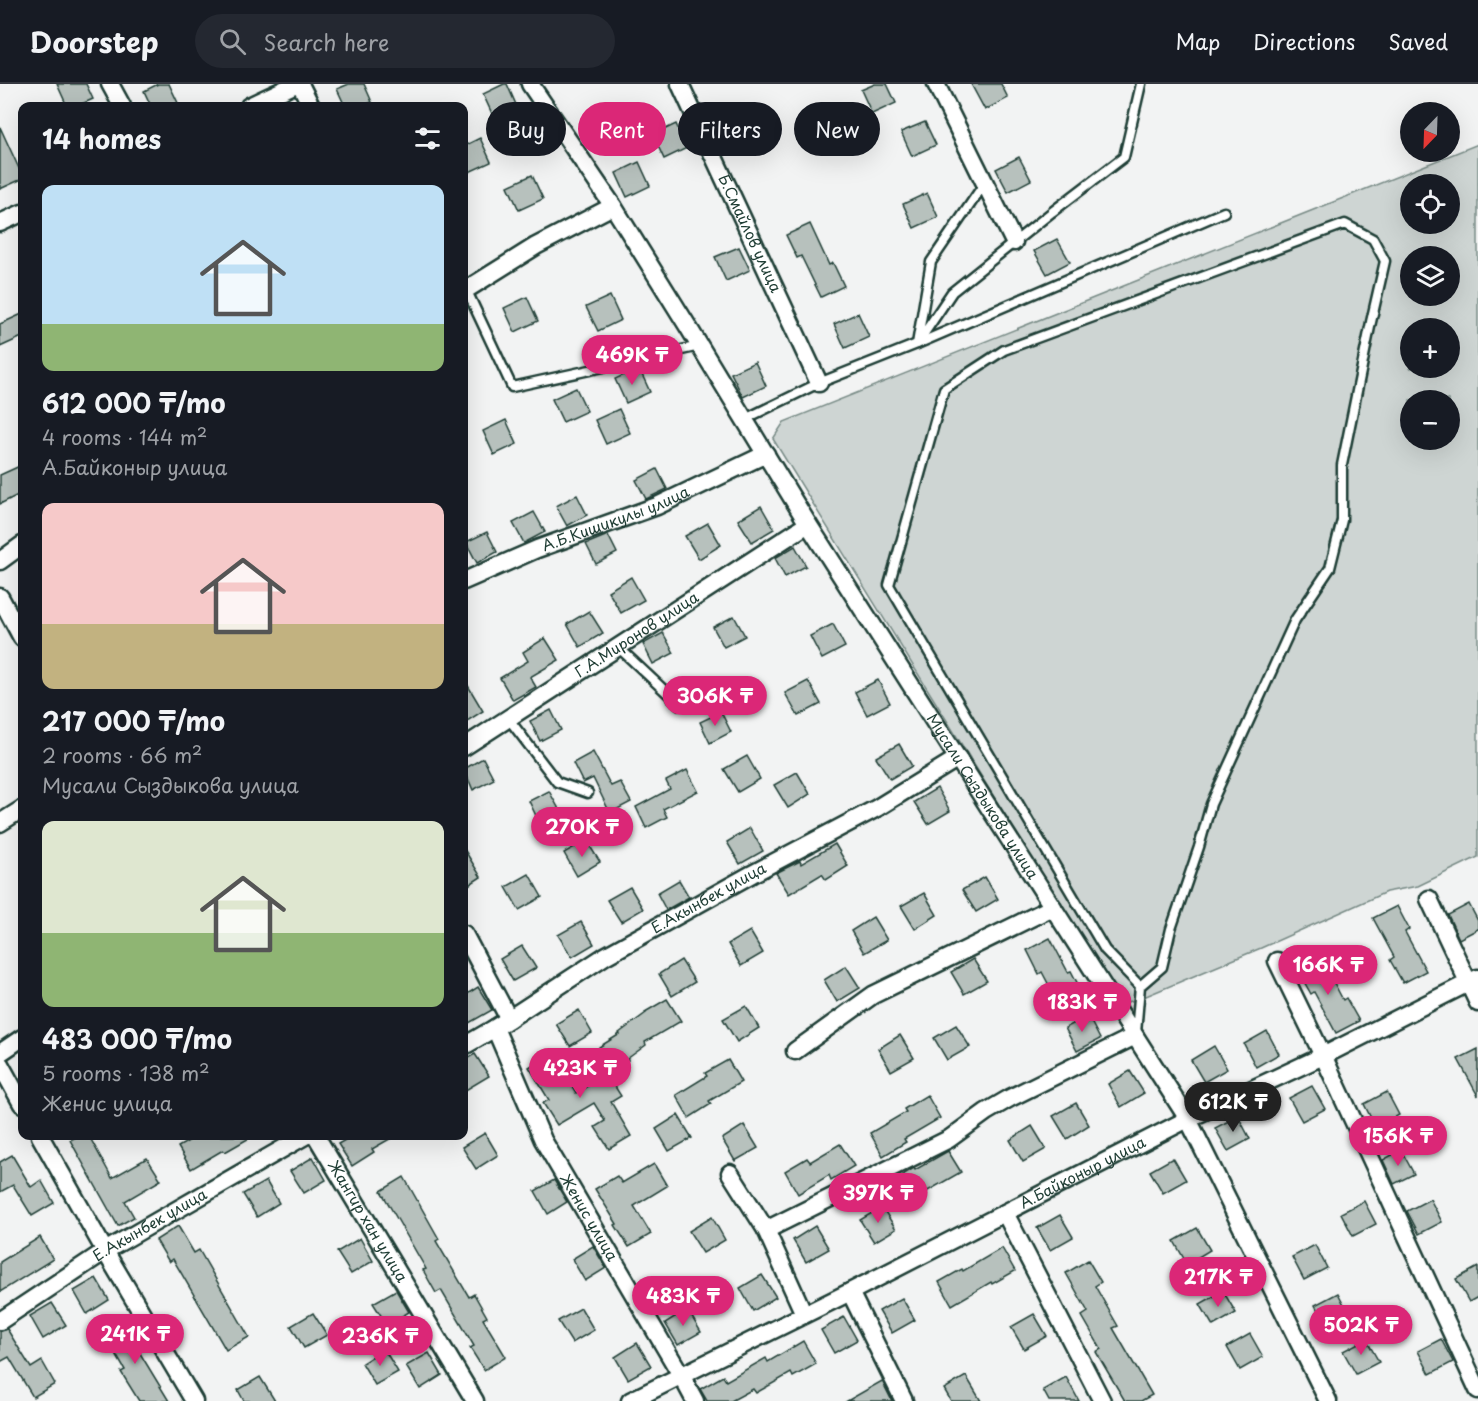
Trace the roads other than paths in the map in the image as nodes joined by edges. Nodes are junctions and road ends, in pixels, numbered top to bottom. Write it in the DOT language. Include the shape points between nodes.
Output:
graph roads {
  1 [pos="110,84"];
  2 [pos="298,84"];
  3 [pos="530,84"];
  4 [pos="680,84"];
  5 [pos="936,84"];
  6 [pos="1142,84"];
  7 [pos="120,102"];
  8 [pos="258,102"];
  9 [pos="309,102"];
  10 [pos="985,183"];
  11 [pos="613,206"];
  12 [pos="1224,213"];
  13 [pos="18,215"];
  14 [pos="0,223"];
  15 [pos="1014,242"];
  16 [pos="468,288"];
  17 [pos="468,296"];
  18 [pos="917,344"];
  19 [pos="700,346"];
  20 [pos="819,382"];
  21 [pos="745,420"];
  22 [pos="766,454"];
  23 [pos="808,524"];
  24 [pos="18,548"];
  25 [pos="0,561"];
  26 [pos="468,579"];
  27 [pos="0,597"];
  28 [pos="18,631"];
  29 [pos="618,647"];
  30 [pos="680,705"];
  31 [pos="508,718"];
  32 [pos="468,744"];
  33 [pos="958,758"];
  34 [pos="588,794"];
  35 [pos="18,811"];
  36 [pos="0,823"];
  37 [pos="1429,899"];
  38 [pos="1053,907"];
  39 [pos="468,943"];
  40 [pos="1277,962"];
  41 [pos="1473,981"];
  42 [pos="1140,986"];
  43 [pos="1478,1003"];
  44 [pos="502,1023"];
  45 [pos="1135,1036"];
  46 [pos="18,1041"];
  47 [pos="468,1044"];
  48 [pos="795,1051"];
  49 [pos="0,1053"];
  50 [pos="1323,1056"];
  51 [pos="0,1064"];
  52 [pos="18,1097"];
  53 [pos="1188,1119"];
  54 [pos="42,1140"];
  55 [pos="298,1140"];
  56 [pos="318,1140"];
  57 [pos="730,1173"];
  58 [pos="1005,1213"];
  59 [pos="766,1230"];
  60 [pos="105,1251"];
  61 [pos="850,1292"];
  62 [pos="804,1314"];
  63 [pos="0,1321"];
  64 [pos="681,1375"];
  65 [pos="1478,1390"];
  66 [pos="194,1401"];
  67 [pos="476,1401"];
  68 [pos="630,1401"];
  69 [pos="695,1401"];
  70 [pos="904,1401"];
  71 [pos="1102,1401"];
  72 [pos="1328,1401"];
  1 -- 7 [label="street"];
  2 -- 8 [label="street"];
  2 -- 9 [label="street"];
  3 -- 11 [label="street, Мусали Сыздыкова улица"];
  4 -- 20 [label="street, Б.Смайлов улица"];
  5 -- 10 [label="street"];
  6 -- 15 [label="lane" via="1124,157"];
  10 -- 15 [label="street"];
  10 -- 18 [label="lane" via="931,262"];
  11 -- 16 [label="street" via="536,246"];
  11 -- 19 [label="street, Мусали Сыздыкова улица"];
  12 -- 18 [label="lane"];
  13 -- 14 [label="street"];
  15 -- 18 [label="lane" via="952,292"];
  17 -- 19 [label="lane" via="512,387"];
  18 -- 20 [label="lane"];
  19 -- 21 [label="street, Мусали Сыздыкова улица"];
  20 -- 21 [label="lane"];
  21 -- 22 [label="street, Мусали Сыздыкова улица"];
  22 -- 23 [label="street, Мусали Сыздыкова улица"];
  22 -- 26 [label="street, А.Б.Кишикулы улица" via="657,506 537,549"];
  23 -- 29 [label="street, Г.А.Миронов улица"];
  23 -- 33 [label="street, Мусали Сыздыкова улица"];
  24 -- 25 [label="street"];
  27 -- 28 [label="street"];
  29 -- 30 [label="lane"];
  29 -- 31 [label="street, Г.А.Миронов улица"];
  31 -- 32 [label="street, Г.А.Миронов улица"];
  31 -- 34 [label="lane" via="557,782"];
  33 -- 38 [label="street, Мусали Сыздыкова улица"];
  33 -- 44 [label="street, Е.Акынбек улица" via="877,808 605,956"];
  35 -- 36 [label="street"];
  37 -- 41 [label="street"];
  38 -- 45 [label="street, Мусали Сыздыкова улица"];
  38 -- 48 [label="street" via="873,995"];
  39 -- 44 [label="street, Женис улица"];
  40 -- 50 [label="street"];
  41 -- 43 [label="street"];
  41 -- 50 [label="street, А.Байконыр улица"];
  42 -- 42 [label="lane" via="1105,950 889,585 944,389 1004,350 1345,224 1373,239 1385,261 1342,465 1342,520 1330,568 1295,620 1211,804 1162,968"];
  42 -- 45 [label="lane"];
  44 -- 47 [label="street, Е.Акынбек улица"];
  44 -- 64 [label="street, Женис улица" via="543,1140"];
  45 -- 53 [label="street, Мусали Сыздыкова улица"];
  45 -- 59 [label="street" via="1010,1098 949,1139"];
  46 -- 49 [label="street"];
  50 -- 53 [label="street, А.Байконыр улица"];
  50 -- 65 [label="street"];
  51 -- 52 [label="street"];
  53 -- 58 [label="street, А.Байконыр улица"];
  53 -- 72 [label="street, Мусали Сыздыкова улица"];
  54 -- 60 [label="street"];
  55 -- 60 [label="street, Е.Акынбек улица"];
  56 -- 67 [label="street, Жангир хан улица"];
  57 -- 59 [label="street"];
  58 -- 61 [label="street, А.Байконыр улица"];
  58 -- 71 [label="street"];
  59 -- 62 [label="street"];
  60 -- 63 [label="street, Е.Акынбек улица"];
  60 -- 66 [label="street"];
  61 -- 62 [label="street, А.Байконыр улица"];
  61 -- 70 [label="street"];
  62 -- 64 [label="street, А.Байконыр улица"];
  64 -- 68 [label="street, А.Байконыр улица"];
  64 -- 69 [label="street, Женис улица"];
}
